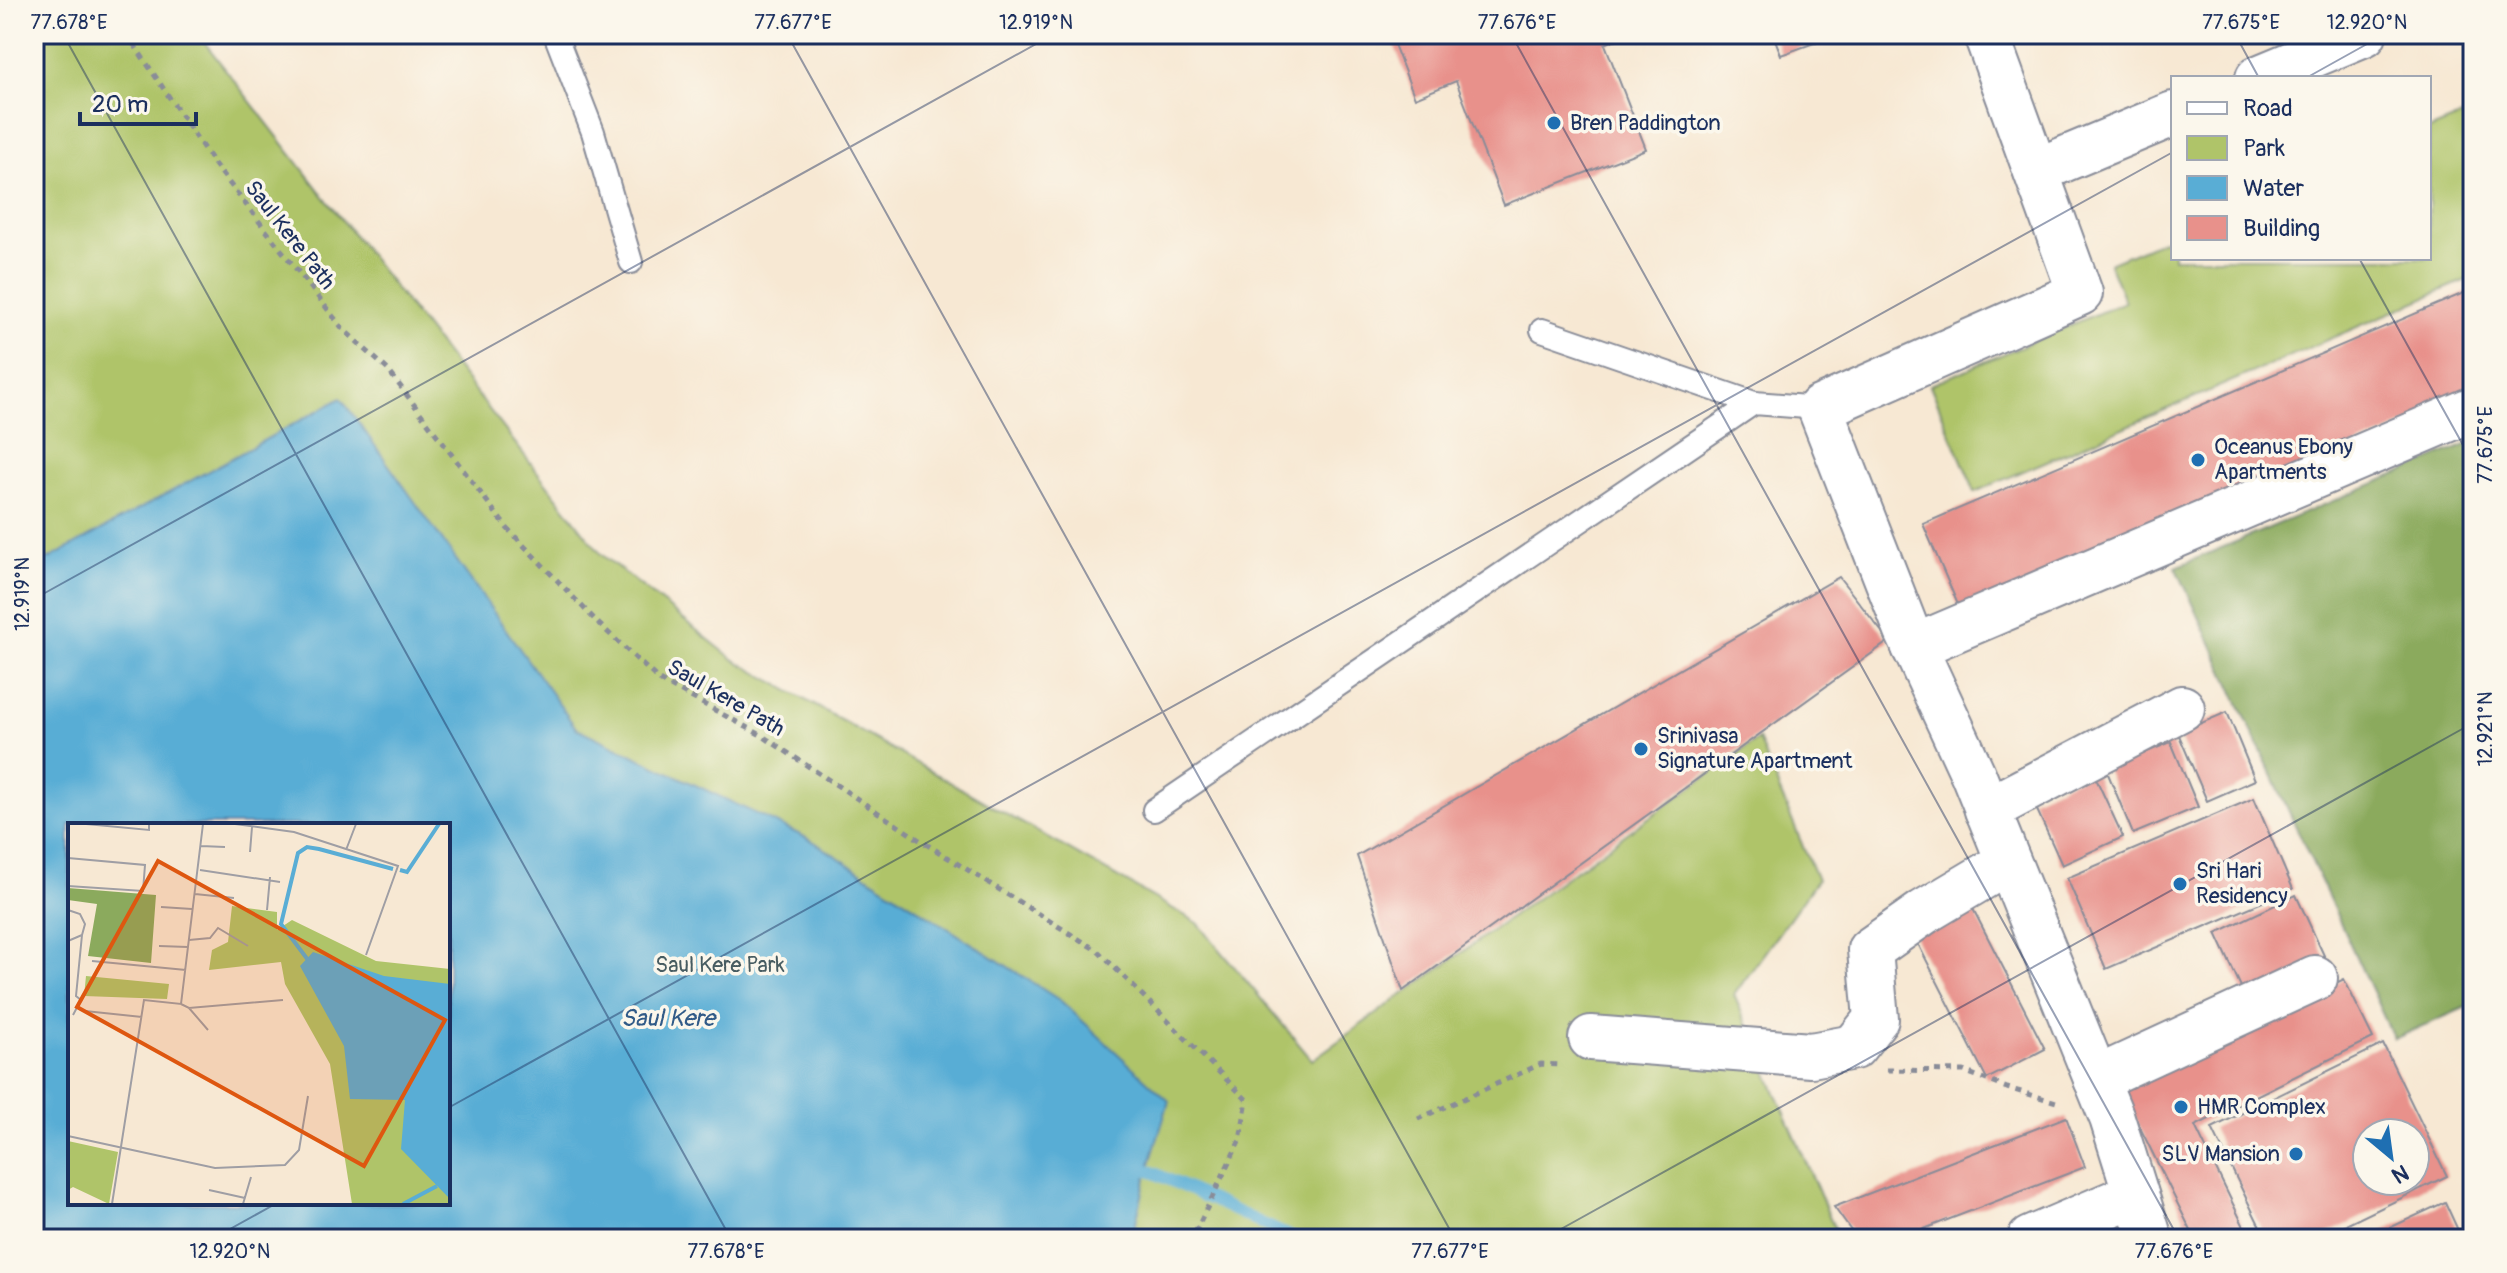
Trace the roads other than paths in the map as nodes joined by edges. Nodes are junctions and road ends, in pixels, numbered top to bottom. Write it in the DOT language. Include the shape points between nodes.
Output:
graph roads {
  1 [pos="555,34"];
  2 [pos="1986,34"];
  3 [pos="2364,34"];
  4 [pos="2263,76"];
  5 [pos="2171,115"];
  6 [pos="2036,171"];
  7 [pos="631,262"];
  8 [pos="1542,330"];
  9 [pos="1754,403"];
  10 [pos="1820,408"];
  11 [pos="2473,409"];
  12 [pos="1914,647"];
  13 [pos="2182,708"];
  14 [pos="1154,810"];
  15 [pos="1987,810"];
  16 [pos="2008,862"];
  17 [pos="2315,978"];
  18 [pos="1591,1038"];
  19 [pos="2096,1079"];
  20 [pos="2135,1194"];
  21 [pos="2030,1239"];
  22 [pos="2150,1239"];
  1 -- 7 [label="lane" via="593,132"];
  2 -- 6 [label="street"];
  3 -- 4 [label="street"];
  5 -- 6 [label="street"];
  6 -- 10 [label="street" via="2080,293"];
  8 -- 9 [label="lane"];
  9 -- 10 [label="lane"];
  9 -- 14 [label="lane"];
  10 -- 12 [label="street"];
  11 -- 12 [label="street"];
  12 -- 15 [label="street"];
  13 -- 15 [label="street"];
  15 -- 16 [label="street"];
  16 -- 18 [label="street" via="1870,950 1876,1019 1854,1047 1811,1055"];
  16 -- 19 [label="street"];
  17 -- 19 [label="street"];
  19 -- 20 [label="street"];
  20 -- 21 [label="street"];
  20 -- 22 [label="street"];
}
